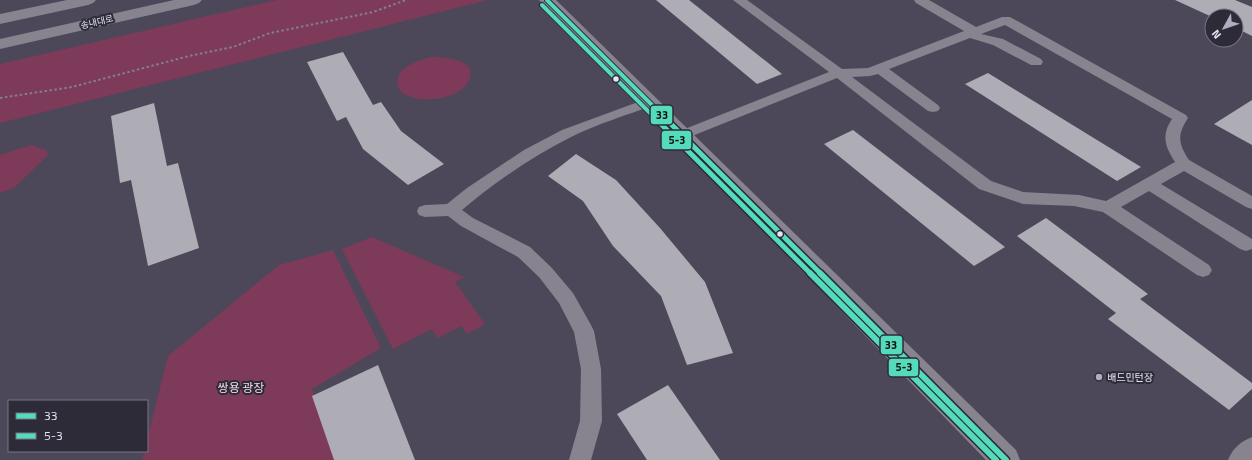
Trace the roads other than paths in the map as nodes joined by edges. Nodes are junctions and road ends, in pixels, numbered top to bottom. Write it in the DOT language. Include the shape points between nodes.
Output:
graph roads {
  1 [pos="88,0"];
  2 [pos="194,0"];
  3 [pos="547,0"];
  4 [pos="739,0"];
  5 [pos="920,0"];
  6 [pos="0,19"];
  7 [pos="971,33"];
  8 [pos="0,44"];
  9 [pos="1036,62"];
  10 [pos="879,68"];
  11 [pos="839,73"];
  12 [pos="649,102"];
  13 [pos="933,108"];
  14 [pos="682,135"];
  15 [pos="1184,164"];
  16 [pos="1149,184"];
  17 [pos="1252,203"];
  18 [pos="1108,207"];
  19 [pos="451,210"];
  20 [pos="425,211"];
  21 [pos="1246,244"];
  22 [pos="1202,270"];
  23 [pos="1252,451"];
  24 [pos="580,460"];
  25 [pos="1006,460"];
  26 [pos="1242,460"];
  1 -- 6 [label="street"];
  2 -- 8 [label="street, 송내대로"];
  3 -- 12 [label="street"];
  4 -- 11 [label="lane"];
  5 -- 7 [label="lane"];
  7 -- 9 [label="lane" via="998,42"];
  7 -- 10 [label="lane"];
  7 -- 15 [label="lane" via="1006,20 1181,118 1174,125 1172,134 1174,149"];
  10 -- 11 [label="lane" via="870,72"];
  10 -- 13 [label="lane"];
  11 -- 14 [label="lane"];
  11 -- 18 [label="lane" via="985,185 1024,198 1070,200"];
  12 -- 14 [label="street"];
  12 -- 19 [label="lane" via="561,136 529,154"];
  14 -- 25 [label="street"];
  15 -- 16 [label="lane"];
  15 -- 17 [label="lane"];
  16 -- 18 [label="lane"];
  16 -- 21 [label="lane"];
  18 -- 22 [label="lane"];
  19 -- 20 [label="lane"];
  19 -- 24 [label="lane" via="467,222 524,252 546,272 566,298 584,332 591,368 591,421"];
  23 -- 26 [label="street"];
}
